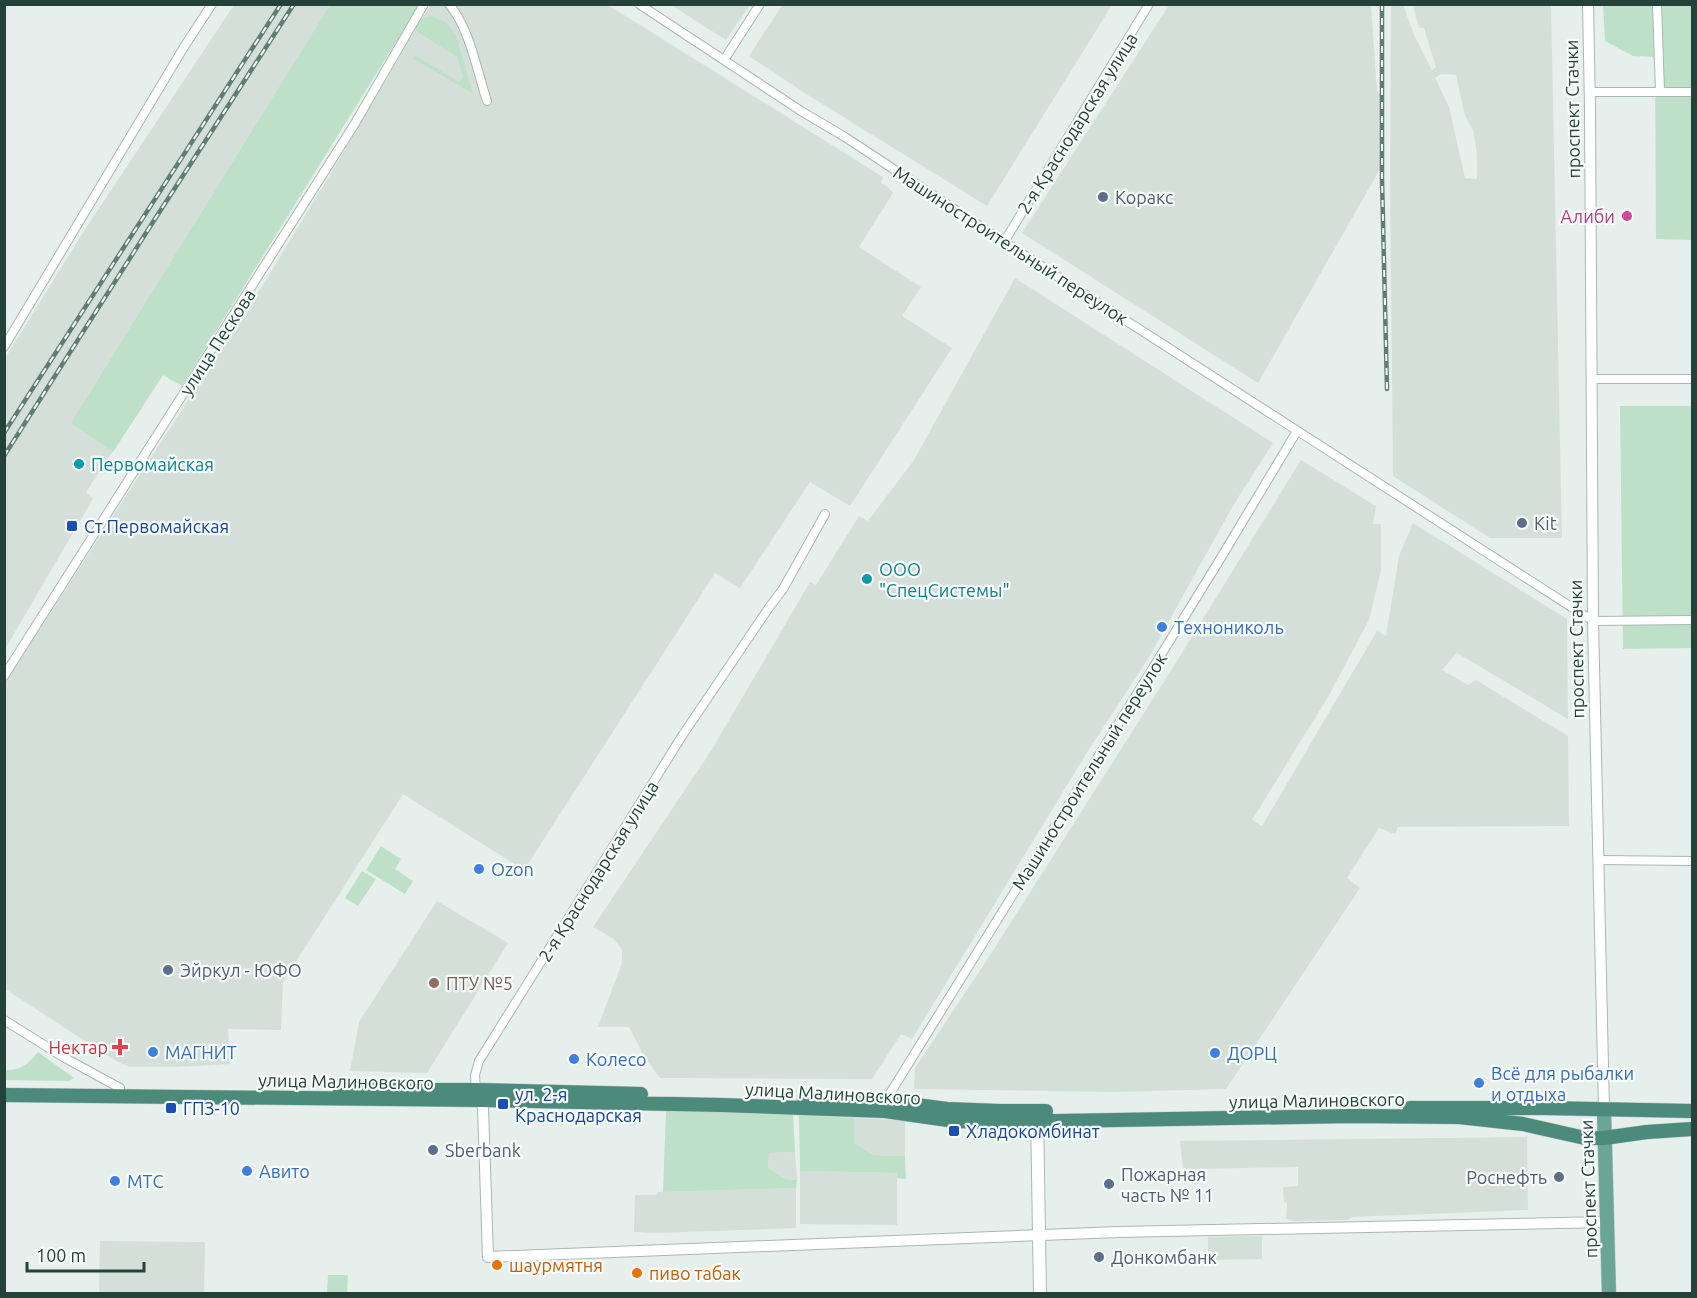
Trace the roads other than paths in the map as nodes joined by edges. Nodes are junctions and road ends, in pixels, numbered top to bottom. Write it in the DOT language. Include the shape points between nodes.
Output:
graph roads {
  1 [pos="212,4"];
  2 [pos="424,4"];
  3 [pos="449,4"];
  4 [pos="639,4"];
  5 [pos="760,4"];
  6 [pos="1149,4"];
  7 [pos="1588,4"];
  8 [pos="1657,4"];
  9 [pos="724,60"];
  10 [pos="1590,92"];
  11 [pos="1660,92"];
  12 [pos="1692,92"];
  13 [pos="487,101"];
  14 [pos="1004,242"];
  15 [pos="4,346"];
  16 [pos="1592,379"];
  17 [pos="1692,379"];
  18 [pos="1297,431"];
  19 [pos="825,514"];
  20 [pos="1692,620"];
  21 [pos="1593,621"];
  22 [pos="4,676"];
  23 [pos="1599,860"];
  24 [pos="1692,861"];
  25 [pos="4,1020"];
  26 [pos="4,1086"];
  27 [pos="120,1088"];
  28 [pos="4,1095"];
  29 [pos="479,1095"];
  30 [pos="885,1106"];
  31 [pos="1604,1110"];
  32 [pos="1692,1111"];
  33 [pos="1036,1116"];
  34 [pos="1692,1129"];
  35 [pos="1604,1138"];
  36 [pos="1608,1222"];
  37 [pos="1039,1236"];
  38 [pos="1040,1293"];
  39 [pos="1609,1293"];
  1 -- 15 [label="street"];
  2 -- 22 [label="street, улица Пескова" via="354,125"];
  3 -- 13 [label="street" via="466,34"];
  4 -- 9 [label="street, Машиностроительный переулок"];
  5 -- 9 [label="street"];
  6 -- 14 [label="street, 2-я Краснодарская улица"];
  7 -- 10 [label="street, проспект Стачки"];
  8 -- 11 [label="street"];
  9 -- 14 [label="street, Машиностроительный переулок"];
  10 -- 11 [label="street"];
  10 -- 16 [label="street, проспект Стачки"];
  11 -- 12 [label="street"];
  14 -- 18 [label="street, Машиностроительный переулок"];
  16 -- 17 [label="street"];
  16 -- 21 [label="street, проспект Стачки"];
  18 -- 21 [label="street, Машиностроительный переулок"];
  18 -- 30 [label="street, Машиностроительный переулок"];
  19 -- 29 [label="street, 2-я Краснодарская улица" via="783,589 682,736 479,1061 475,1075"];
  20 -- 21 [label="street"];
  21 -- 23 [label="street, проспект Стачки"];
  23 -- 24 [label="street"];
  23 -- 31 [label="street, проспект Стачки"];
  25 -- 27 [label="street"];
  26 -- 27 [label="highway, улица Малиновского"];
  27 -- 29 [label="highway, улица Малиновского"];
  28 -- 29 [label="highway, улица Малиновского"];
  29 -- 30 [label="highway, улица Малиновского"];
  29 -- 37 [label="street, 2-я Краснодарская улица" via="483,1108 488,1257"];
  30 -- 33 [label="highway, улица Малиновского" via="955,1121 999,1122"];
  31 -- 32 [label="highway, улица Малиновского"];
  31 -- 33 [label="highway, улица Малиновского" via="1459,1107"];
  31 -- 35 [label="main road, проспект Стачки"];
  33 -- 35 [label="highway, улица Малиновского" via="1459,1117"];
  33 -- 37 [label="main road"];
  34 -- 35 [label="highway, улица Малиновского"];
  35 -- 36 [label="main road, проспект Стачки"];
  36 -- 37 [label="street"];
  36 -- 39 [label="main road, проспект Стачки"];
  37 -- 38 [label="main road"];
}
